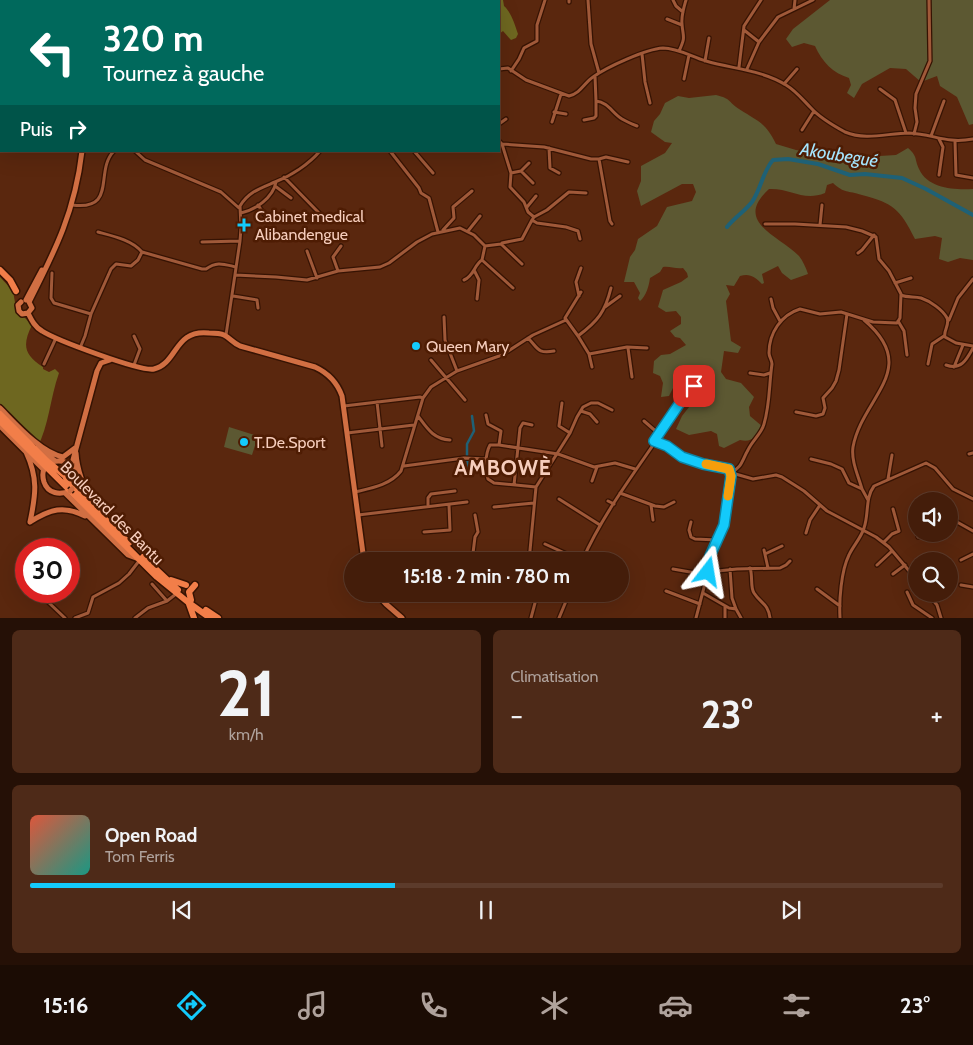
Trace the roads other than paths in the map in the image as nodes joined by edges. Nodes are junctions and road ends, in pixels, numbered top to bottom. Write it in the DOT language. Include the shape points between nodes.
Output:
graph roads {
  1 [pos="545,0"];
  2 [pos="588,0"];
  3 [pos="673,0"];
  4 [pos="686,0"];
  5 [pos="761,0"];
  6 [pos="795,0"];
  7 [pos="813,0"];
  8 [pos="929,0"];
  9 [pos="794,9"];
  10 [pos="683,12"];
  11 [pos="667,18"];
  12 [pos="682,25"];
  13 [pos="744,30"];
  14 [pos="709,38"];
  15 [pos="759,42"];
  16 [pos="679,51"];
  17 [pos="642,54"];
  18 [pos="689,55"];
  19 [pos="705,61"];
  20 [pos="739,67"];
  21 [pos="500,69"];
  22 [pos="747,69"];
  23 [pos="798,69"];
  24 [pos="511,70"];
  25 [pos="597,74"];
  26 [pos="684,79"];
  27 [pos="784,84"];
  28 [pos="880,89"];
  29 [pos="561,94"];
  30 [pos="596,101"];
  31 [pos="944,101"];
  32 [pos="650,103"];
  33 [pos="814,111"];
  34 [pos="554,112"];
  35 [pos="566,114"];
  36 [pos="506,119"];
  37 [pos="584,120"];
  38 [pos="552,122"];
  39 [pos="500,123"];
  40 [pos="637,126"];
  41 [pos="802,130"];
  42 [pos="906,133"];
  43 [pos="914,134"];
  44 [pos="931,136"];
  45 [pos="973,138"];
  46 [pos="938,139"];
  47 [pos="955,141"];
  48 [pos="501,143"];
  49 [pos="548,148"];
  50 [pos="81,152"];
  51 [pos="81,152"];
  52 [pos="113,152"];
  53 [pos="136,152"];
  54 [pos="319,152"];
  55 [pos="391,152"];
  56 [pos="415,152"];
  57 [pos="599,159"];
  58 [pos="628,162"];
  59 [pos="529,163"];
  60 [pos="521,170"];
  61 [pos="433,173"];
  62 [pos="511,173"];
  63 [pos="559,173"];
  64 [pos="939,175"];
  65 [pos="284,177"];
  66 [pos="973,178"];
  67 [pos="533,183"];
  68 [pos="275,184"];
  69 [pos="472,191"];
  70 [pos="586,193"];
  71 [pos="536,196"];
  72 [pos="291,198"];
  73 [pos="72,205"];
  74 [pos="258,205"];
  75 [pos="822,205"];
  76 [pos="527,207"];
  77 [pos="239,208"];
  78 [pos="241,213"];
  79 [pos="321,215"];
  80 [pos="268,216"];
  81 [pos="480,216"];
  82 [pos="533,218"];
  83 [pos="612,224"];
  84 [pos="765,224"];
  85 [pos="820,225"];
  86 [pos="442,231"];
  87 [pos="468,231"];
  88 [pos="98,232"];
  89 [pos="438,232"];
  90 [pos="874,236"];
  91 [pos="580,239"];
  92 [pos="240,241"];
  93 [pos="202,242"];
  94 [pos="501,244"];
  95 [pos="341,246"];
  96 [pos="485,246"];
  97 [pos="308,251"];
  98 [pos="142,252"];
  99 [pos="858,253"];
  100 [pos="482,260"];
  101 [pos="522,264"];
  102 [pos="236,267"];
  103 [pos="581,268"];
  104 [pos="0,270"];
  105 [pos="474,270"];
  106 [pos="338,271"];
  107 [pos="52,273"];
  108 [pos="0,275"];
  109 [pos="235,275"];
  110 [pos="317,278"];
  111 [pos="911,278"];
  112 [pos="973,278"];
  113 [pos="464,280"];
  114 [pos="895,283"];
  115 [pos="513,288"];
  116 [pos="611,288"];
  117 [pos="16,291"];
  118 [pos="901,294"];
  119 [pos="232,296"];
  120 [pos="620,296"];
  121 [pos="906,297"];
  122 [pos="477,299"];
  123 [pos="771,299"];
  124 [pos="902,300"];
  125 [pos="25,301"];
  126 [pos="605,307"];
  127 [pos="258,308"];
  128 [pos="28,314"];
  129 [pos="90,314"];
  130 [pos="847,314"];
  131 [pos="444,317"];
  132 [pos="566,320"];
  133 [pos="780,321"];
  134 [pos="898,322"];
  135 [pos="948,323"];
  136 [pos="871,324"];
  137 [pos="134,336"];
  138 [pos="225,336"];
  139 [pos="578,336"];
  140 [pos="944,336"];
  141 [pos="56,338"];
  142 [pos="528,338"];
  143 [pos="963,345"];
  144 [pos="973,347"];
  145 [pos="80,348"];
  146 [pos="628,348"];
  147 [pos="647,348"];
  148 [pos="554,351"];
  149 [pos="589,354"];
  150 [pos="100,355"];
  151 [pos="907,355"];
  152 [pos="113,359"];
  153 [pos="431,360"];
  154 [pos="101,363"];
  155 [pos="44,364"];
  156 [pos="928,364"];
  157 [pos="134,365"];
  158 [pos="946,365"];
  159 [pos="592,366"];
  160 [pos="954,367"];
  161 [pos="457,371"];
  162 [pos="750,373"];
  163 [pos="770,373"];
  164 [pos="445,377"];
  165 [pos="632,377"];
  166 [pos="694,386"];
  167 [pos="423,398"];
  168 [pos="466,400"];
  169 [pos="377,402"];
  170 [pos="562,403"];
  171 [pos="343,406"];
  172 [pos="0,408"];
  173 [pos="612,410"];
  174 [pos="580,411"];
  175 [pos="796,412"];
  176 [pos="0,414"];
  177 [pos="486,415"];
  178 [pos="417,416"];
  179 [pos="0,421"];
  180 [pos="644,421"];
  181 [pos="597,422"];
  182 [pos="414,425"];
  183 [pos="532,425"];
  184 [pos="0,426"];
  185 [pos="380,429"];
  186 [pos="346,433"];
  187 [pos="570,433"];
  188 [pos="659,434"];
  189 [pos="450,440"];
  190 [pos="654,441"];
  191 [pos="498,445"];
  192 [pos="382,446"];
  193 [pos="75,448"];
  194 [pos="518,448"];
  195 [pos="26,452"];
  196 [pos="558,454"];
  197 [pos="892,455"];
  198 [pos="63,457"];
  199 [pos="462,459"];
  200 [pos="487,459"];
  201 [pos="811,459"];
  202 [pos="463,465"];
  203 [pos="48,466"];
  204 [pos="77,466"];
  205 [pos="404,466"];
  206 [pos="597,467"];
  207 [pos="634,469"];
  208 [pos="67,472"];
  209 [pos="731,473"];
  210 [pos="888,480"];
  211 [pos="592,481"];
  212 [pos="514,485"];
  213 [pos="536,487"];
  214 [pos="862,488"];
  215 [pos="69,489"];
  216 [pos="455,490"];
  217 [pos="355,492"];
  218 [pos="620,493"];
  219 [pos="80,494"];
  220 [pos="973,498"];
  221 [pos="558,499"];
  222 [pos="608,501"];
  223 [pos="868,501"];
  224 [pos="467,502"];
  225 [pos="674,502"];
  226 [pos="534,503"];
  227 [pos="449,504"];
  228 [pos="614,504"];
  229 [pos="651,504"];
  230 [pos="820,505"];
  231 [pos="428,506"];
  232 [pos="494,507"];
  233 [pos="893,509"];
  234 [pos="358,515"];
  235 [pos="475,515"];
  236 [pos="95,516"];
  237 [pos="653,520"];
  238 [pos="691,522"];
  239 [pos="958,523"];
  240 [pos="600,525"];
  241 [pos="864,529"];
  242 [pos="973,531"];
  243 [pos="424,532"];
  244 [pos="806,533"];
  245 [pos="717,540"];
  246 [pos="884,542"];
  247 [pos="545,544"];
  248 [pos="782,546"];
  249 [pos="559,551"];
  250 [pos="892,551"];
  251 [pos="363,552"];
  252 [pos="473,552"];
  253 [pos="530,552"];
  254 [pos="586,552"];
  255 [pos="973,554"];
  256 [pos="139,559"];
  257 [pos="962,560"];
  258 [pos="790,561"];
  259 [pos="877,565"];
  260 [pos="904,565"];
  261 [pos="750,568"];
  262 [pos="768,568"];
  263 [pos="673,569"];
  264 [pos="730,569"];
  265 [pos="908,570"];
  266 [pos="707,573"];
  267 [pos="892,574"];
  268 [pos="166,579"];
  269 [pos="152,584"];
  270 [pos="186,585"];
  271 [pos="961,585"];
  272 [pos="195,586"];
  273 [pos="973,587"];
  274 [pos="817,589"];
  275 [pos="666,591"];
  276 [pos="907,592"];
  277 [pos="703,593"];
  278 [pos="176,594"];
  279 [pos="167,601"];
  280 [pos="190,602"];
  281 [pos="384,602"];
  282 [pos="566,602"];
  283 [pos="935,602"];
  284 [pos="49,603"];
  285 [pos="535,603"];
  286 [pos="700,604"];
  287 [pos="725,605"];
  288 [pos="840,606"];
  289 [pos="736,609"];
  290 [pos="198,616"];
  291 [pos="65,618"];
  292 [pos="75,618"];
  293 [pos="135,618"];
  294 [pos="210,618"];
  295 [pos="218,618"];
  296 [pos="402,618"];
  297 [pos="531,618"];
  298 [pos="560,618"];
  299 [pos="696,618"];
  300 [pos="725,618"];
  301 [pos="741,618"];
  302 [pos="770,618"];
  303 [pos="840,618"];
  304 [pos="932,618"];
  305 [pos="940,618"];
  1 -- 24 [label="street" via="537,25 537,41 524,48"];
  2 -- 25 [label="street"];
  3 -- 10 [label="street"];
  4 -- 10 [label="street"];
  5 -- 13 [label="street" via="745,22"];
  6 -- 9 [label="street"];
  7 -- 9 [label="street"];
  8 -- 43 [label="street" via="931,55 916,94"];
  9 -- 15 [label="street" via="778,17"];
  10 -- 12 [label="street"];
  11 -- 12 [label="street"];
  12 -- 16 [label="street" via="685,36"];
  13 -- 15 [label="street"];
  13 -- 20 [label="street"];
  14 -- 19 [label="street"];
  15 -- 22 [label="street"];
  16 -- 17 [label="street" via="662,48"];
  16 -- 18 [label="street"];
  17 -- 25 [label="street"];
  17 -- 32 [label="street"];
  18 -- 19 [label="street"];
  18 -- 26 [label="street"];
  19 -- 20 [label="street"];
  20 -- 22 [label="street"];
  21 -- 24 [label="street"];
  22 -- 27 [label="street"];
  23 -- 27 [label="street"];
  24 -- 29 [label="street" via="526,80"];
  25 -- 29 [label="street" via="575,94"];
  25 -- 30 [label="street"];
  27 -- 33 [label="street"];
  28 -- 42 [label="street" via="895,100"];
  29 -- 34 [label="street"];
  30 -- 37 [label="street" via="597,115"];
  30 -- 40 [label="street"];
  31 -- 44 [label="street"];
  33 -- 41 [label="street"];
  33 -- 42 [label="street" via="852,134 882,137"];
  34 -- 35 [label="street"];
  34 -- 38 [label="street"];
  36 -- 39 [label="street"];
  42 -- 43 [label="street"];
  43 -- 44 [label="street"];
  44 -- 46 [label="street"];
  45 -- 47 [label="street"];
  46 -- 47 [label="street"];
  46 -- 64 [label="street" via="943,144"];
  47 -- 66 [label="street" via="956,175"];
  48 -- 49 [label="street"];
  48 -- 62 [label="street"];
  49 -- 57 [label="street"];
  49 -- 63 [label="street" via="550,168"];
  50 -- 73 [label="main road"];
  51 -- 125 [label="main road" via="61,228"];
  52 -- 73 [label="street" via="98,200 89,206"];
  53 -- 77 [label="street" via="145,160 220,192"];
  54 -- 65 [label="street"];
  55 -- 89 [label="street" via="421,193 429,198"];
  56 -- 61 [label="street"];
  57 -- 58 [label="street" via="610,157"];
  57 -- 83 [label="street"];
  59 -- 60 [label="street"];
  60 -- 62 [label="street"];
  60 -- 67 [label="street"];
  62 -- 76 [label="street" via="510,187"];
  65 -- 68 [label="street"];
  65 -- 79 [label="street"];
  68 -- 72 [label="street"];
  68 -- 74 [label="street" via="268,197"];
  68 -- 77 [label="street" via="250,194"];
  69 -- 86 [label="street" via="453,207 454,218"];
  70 -- 82 [label="street" via="569,192"];
  71 -- 76 [label="street"];
  73 -- 125 [label="main road" via="58,244"];
  74 -- 78 [label="street"];
  74 -- 80 [label="street"];
  75 -- 85 [label="street"];
  76 -- 82 [label="street"];
  77 -- 78 [label="street"];
  78 -- 92 [label="street"];
  81 -- 87 [label="street"];
  82 -- 91 [label="street" via="537,223 578,231"];
  82 -- 94 [label="street" via="522,239"];
  84 -- 85 [label="street"];
  85 -- 90 [label="street" via="854,229"];
  86 -- 87 [label="street" via="460,228"];
  86 -- 89 [label="street"];
  87 -- 96 [label="street"];
  88 -- 98 [label="street" via="122,239"];
  89 -- 106 [label="street" via="386,265"];
  90 -- 99 [label="street"];
  90 -- 114 [label="street" via="879,259"];
  92 -- 93 [label="street"];
  92 -- 102 [label="street"];
  94 -- 96 [label="street"];
  94 -- 101 [label="street"];
  95 -- 106 [label="street" via="333,257"];
  96 -- 100 [label="street"];
  97 -- 110 [label="street"];
  98 -- 102 [label="street" via="202,269 217,264"];
  98 -- 129 [label="street" via="131,266 114,265"];
  100 -- 105 [label="street"];
  100 -- 115 [label="street"];
  102 -- 109 [label="street"];
  103 -- 132 [label="street" via="576,282 580,294"];
  104 -- 117 [label="highway"];
  105 -- 113 [label="street"];
  105 -- 122 [label="street" via="480,285"];
  106 -- 110 [label="street"];
  107 -- 129 [label="street" via="51,298 54,304"];
  108 -- 117 [label="highway"];
  109 -- 110 [label="street" via="301,280"];
  109 -- 119 [label="street"];
  111 -- 114 [label="street"];
  112 -- 135 [label="street" via="955,303"];
  114 -- 118 [label="street"];
  116 -- 126 [label="street"];
  117 -- 125 [label="main road"];
  118 -- 121 [label="street"];
  118 -- 124 [label="street"];
  119 -- 127 [label="street" via="257,300"];
  119 -- 138 [label="street"];
  120 -- 126 [label="street"];
  121 -- 124 [label="street"];
  121 -- 135 [label="street" via="930,303 943,312"];
  123 -- 133 [label="street"];
  124 -- 134 [label="street"];
  125 -- 128 [label="main road" via="32,308"];
  125 -- 128 [label="main road" via="18,305 19,311"];
  126 -- 139 [label="street" via="596,322"];
  128 -- 141 [label="main road" via="37,328"];
  129 -- 145 [label="street"];
  130 -- 133 [label="street" via="820,314 800,309"];
  130 -- 136 [label="street"];
  130 -- 175 [label="street" via="839,370 834,385 823,398 825,411 816,416"];
  131 -- 161 [label="street" via="445,340"];
  132 -- 139 [label="street"];
  132 -- 142 [label="street"];
  133 -- 163 [label="street" via="769,353 772,362"];
  134 -- 136 [label="street"];
  134 -- 151 [label="street" via="904,331"];
  135 -- 140 [label="street"];
  136 -- 214 [label="street" via="883,342 889,362 887,378 858,430 853,446 853,460"];
  137 -- 157 [label="street" via="140,349"];
  138 -- 157 [label="main road" via="197,333 184,340 158,367 151,369"];
  138 -- 171 [label="main road" via="240,346 315,367 338,387"];
  139 -- 149 [label="street"];
  140 -- 143 [label="street"];
  140 -- 156 [label="street" via="932,344"];
  141 -- 145 [label="main road"];
  141 -- 155 [label="street"];
  142 -- 148 [label="street" via="538,351"];
  142 -- 161 [label="street" via="502,355"];
  143 -- 144 [label="street"];
  143 -- 160 [label="street"];
  144 -- 160 [label="street" via="965,361"];
  145 -- 150 [label="main road"];
  146 -- 147 [label="street"];
  146 -- 149 [label="street"];
  146 -- 165 [label="street"];
  149 -- 159 [label="street"];
  150 -- 152 [label="main road"];
  150 -- 154 [label="main road"];
  152 -- 154 [label="main road"];
  152 -- 157 [label="main road"];
  153 -- 164 [label="street"];
  154 -- 193 [label="main road"];
  158 -- 160 [label="street"];
  161 -- 164 [label="street"];
  162 -- 163 [label="street"];
  163 -- 209 [label="street" via="764,427 748,449 741,466"];
  164 -- 167 [label="street" via="430,387"];
  164 -- 168 [label="street"];
  166 -- 188 [label="street"];
  167 -- 169 [label="street"];
  167 -- 178 [label="street"];
  169 -- 171 [label="street"];
  169 -- 185 [label="street"];
  170 -- 187 [label="street" via="558,426"];
  171 -- 186 [label="main road"];
  172 -- 198 [label="main road" via="32,439 54,456"];
  173 -- 174 [label="street" via="598,403 587,404"];
  174 -- 181 [label="street" via="590,414"];
  174 -- 187 [label="street"];
  176 -- 203 [label="highway, Boulevard des Bantu"];
  177 -- 191 [label="street" via="488,424 501,431"];
  178 -- 182 [label="street"];
  178 -- 189 [label="street" via="431,433"];
  179 -- 203 [label="highway, Boulevard des Bantu"];
  180 -- 188 [label="street"];
  182 -- 185 [label="street"];
  182 -- 205 [label="street"];
  183 -- 194 [label="street" via="521,425"];
  184 -- 195 [label="main road"];
  185 -- 186 [label="street"];
  185 -- 192 [label="street"];
  186 -- 217 [label="main road"];
  187 -- 196 [label="street"];
  188 -- 190 [label="street"];
  190 -- 207 [label="street"];
  190 -- 209 [label="street" via="682,457 724,467"];
  191 -- 194 [label="street"];
  191 -- 200 [label="street" via="490,445"];
  193 -- 198 [label="main road"];
  193 -- 204 [label="main road"];
  193 -- 208 [label="main road"];
  194 -- 196 [label="street"];
  194 -- 212 [label="street"];
  195 -- 203 [label="main road"];
  195 -- 236 [label="main road" via="35,484 30,522 55,510"];
  196 -- 206 [label="street"];
  196 -- 213 [label="street"];
  197 -- 210 [label="street"];
  198 -- 208 [label="main road"];
  199 -- 200 [label="street"];
  199 -- 202 [label="street"];
  199 -- 205 [label="street"];
  200 -- 212 [label="street" via="488,479 494,483"];
  201 -- 214 [label="street" via="842,469 849,483"];
  203 -- 208 [label="highway"];
  203 -- 208 [label="highway, Boulevard des Bantu"];
  203 -- 208 [label="main road" via="63,460"];
  203 -- 215 [label="highway, Boulevard des Bantu"];
  203 -- 215 [label="main road" via="44,481 50,490 60,494"];
  204 -- 208 [label="main road"];
  204 -- 236 [label="main road"];
  205 -- 217 [label="street" via="388,482"];
  206 -- 207 [label="street" via="615,462"];
  206 -- 211 [label="street"];
  207 -- 218 [label="street"];
  208 -- 215 [label="highway, Boulevard des Bantu"];
  208 -- 215 [label="main road" via="76,471 77,477"];
  208 -- 219 [label="main road"];
  208 -- 236 [label="highway"];
  209 -- 230 [label="street" via="753,479 779,476"];
  209 -- 245 [label="street" via="724,525"];
  210 -- 220 [label="street" via="926,464 935,468 950,486"];
  210 -- 223 [label="street" via="874,486"];
  212 -- 213 [label="street"];
  213 -- 226 [label="street"];
  214 -- 223 [label="street"];
  215 -- 219 [label="highway, Boulevard des Bantu"];
  215 -- 236 [label="highway, Boulevard des Bantu"];
  216 -- 231 [label="street" via="431,494"];
  217 -- 234 [label="main road"];
  218 -- 228 [label="street"];
  218 -- 229 [label="street"];
  219 -- 236 [label="highway, Boulevard des Bantu"];
  221 -- 240 [label="street"];
  222 -- 228 [label="street"];
  223 -- 241 [label="street"];
  224 -- 227 [label="street"];
  225 -- 229 [label="street" via="664,507"];
  226 -- 232 [label="street"];
  226 -- 253 [label="street"];
  227 -- 231 [label="street"];
  227 -- 243 [label="street" via="450,530"];
  228 -- 240 [label="street"];
  229 -- 237 [label="street"];
  230 -- 241 [label="street"];
  230 -- 244 [label="street"];
  231 -- 234 [label="street"];
  233 -- 246 [label="street" via="899,531"];
  234 -- 251 [label="main road"];
  235 -- 252 [label="street" via="478,532"];
  236 -- 256 [label="highway, Boulevard des Bantu"];
  236 -- 268 [label="highway, Boulevard des Bantu"];
  238 -- 245 [label="street" via="691,537"];
  239 -- 242 [label="street"];
  240 -- 254 [label="street"];
  241 -- 246 [label="street"];
  241 -- 288 [label="street" via="847,560"];
  245 -- 266 [label="street"];
  246 -- 250 [label="street"];
  247 -- 249 [label="street"];
  248 -- 262 [label="street" via="765,552"];
  250 -- 259 [label="street"];
  250 -- 260 [label="street"];
  255 -- 257 [label="street"];
  256 -- 278 [label="highway, Boulevard des Bantu"];
  256 -- 292 [label="street" via="119,583 94,597 88,613"];
  258 -- 262 [label="street" via="780,568"];
  260 -- 265 [label="street"];
  260 -- 267 [label="street"];
  261 -- 262 [label="street"];
  261 -- 264 [label="street"];
  261 -- 302 [label="street" via="753,591 769,609"];
  263 -- 266 [label="street"];
  264 -- 266 [label="street"];
  264 -- 289 [label="street"];
  266 -- 277 [label="street"];
  268 -- 270 [label="highway"];
  268 -- 280 [label="highway, Boulevard des Bantu"];
  269 -- 279 [label="street"];
  271 -- 273 [label="street"];
  272 -- 280 [label="highway" via="190,591"];
  274 -- 288 [label="street"];
  275 -- 286 [label="street"];
  276 -- 304 [label="street" via="913,605"];
  277 -- 286 [label="street"];
  277 -- 287 [label="street"];
  278 -- 279 [label="street"];
  278 -- 280 [label="highway, Boulevard des Bantu"];
  279 -- 293 [label="street" via="148,608"];
  280 -- 290 [label="highway, Boulevard des Bantu"];
  280 -- 295 [label="highway, Boulevard des Bantu"];
  281 -- 296 [label="main road"];
  282 -- 298 [label="street"];
  283 -- 305 [label="street"];
  284 -- 291 [label="street"];
  285 -- 297 [label="street"];
  286 -- 299 [label="street"];
  287 -- 289 [label="street"];
  287 -- 300 [label="street"];
  288 -- 303 [label="street"];
  289 -- 301 [label="street"];
  290 -- 294 [label="highway, Boulevard des Bantu"];
}
